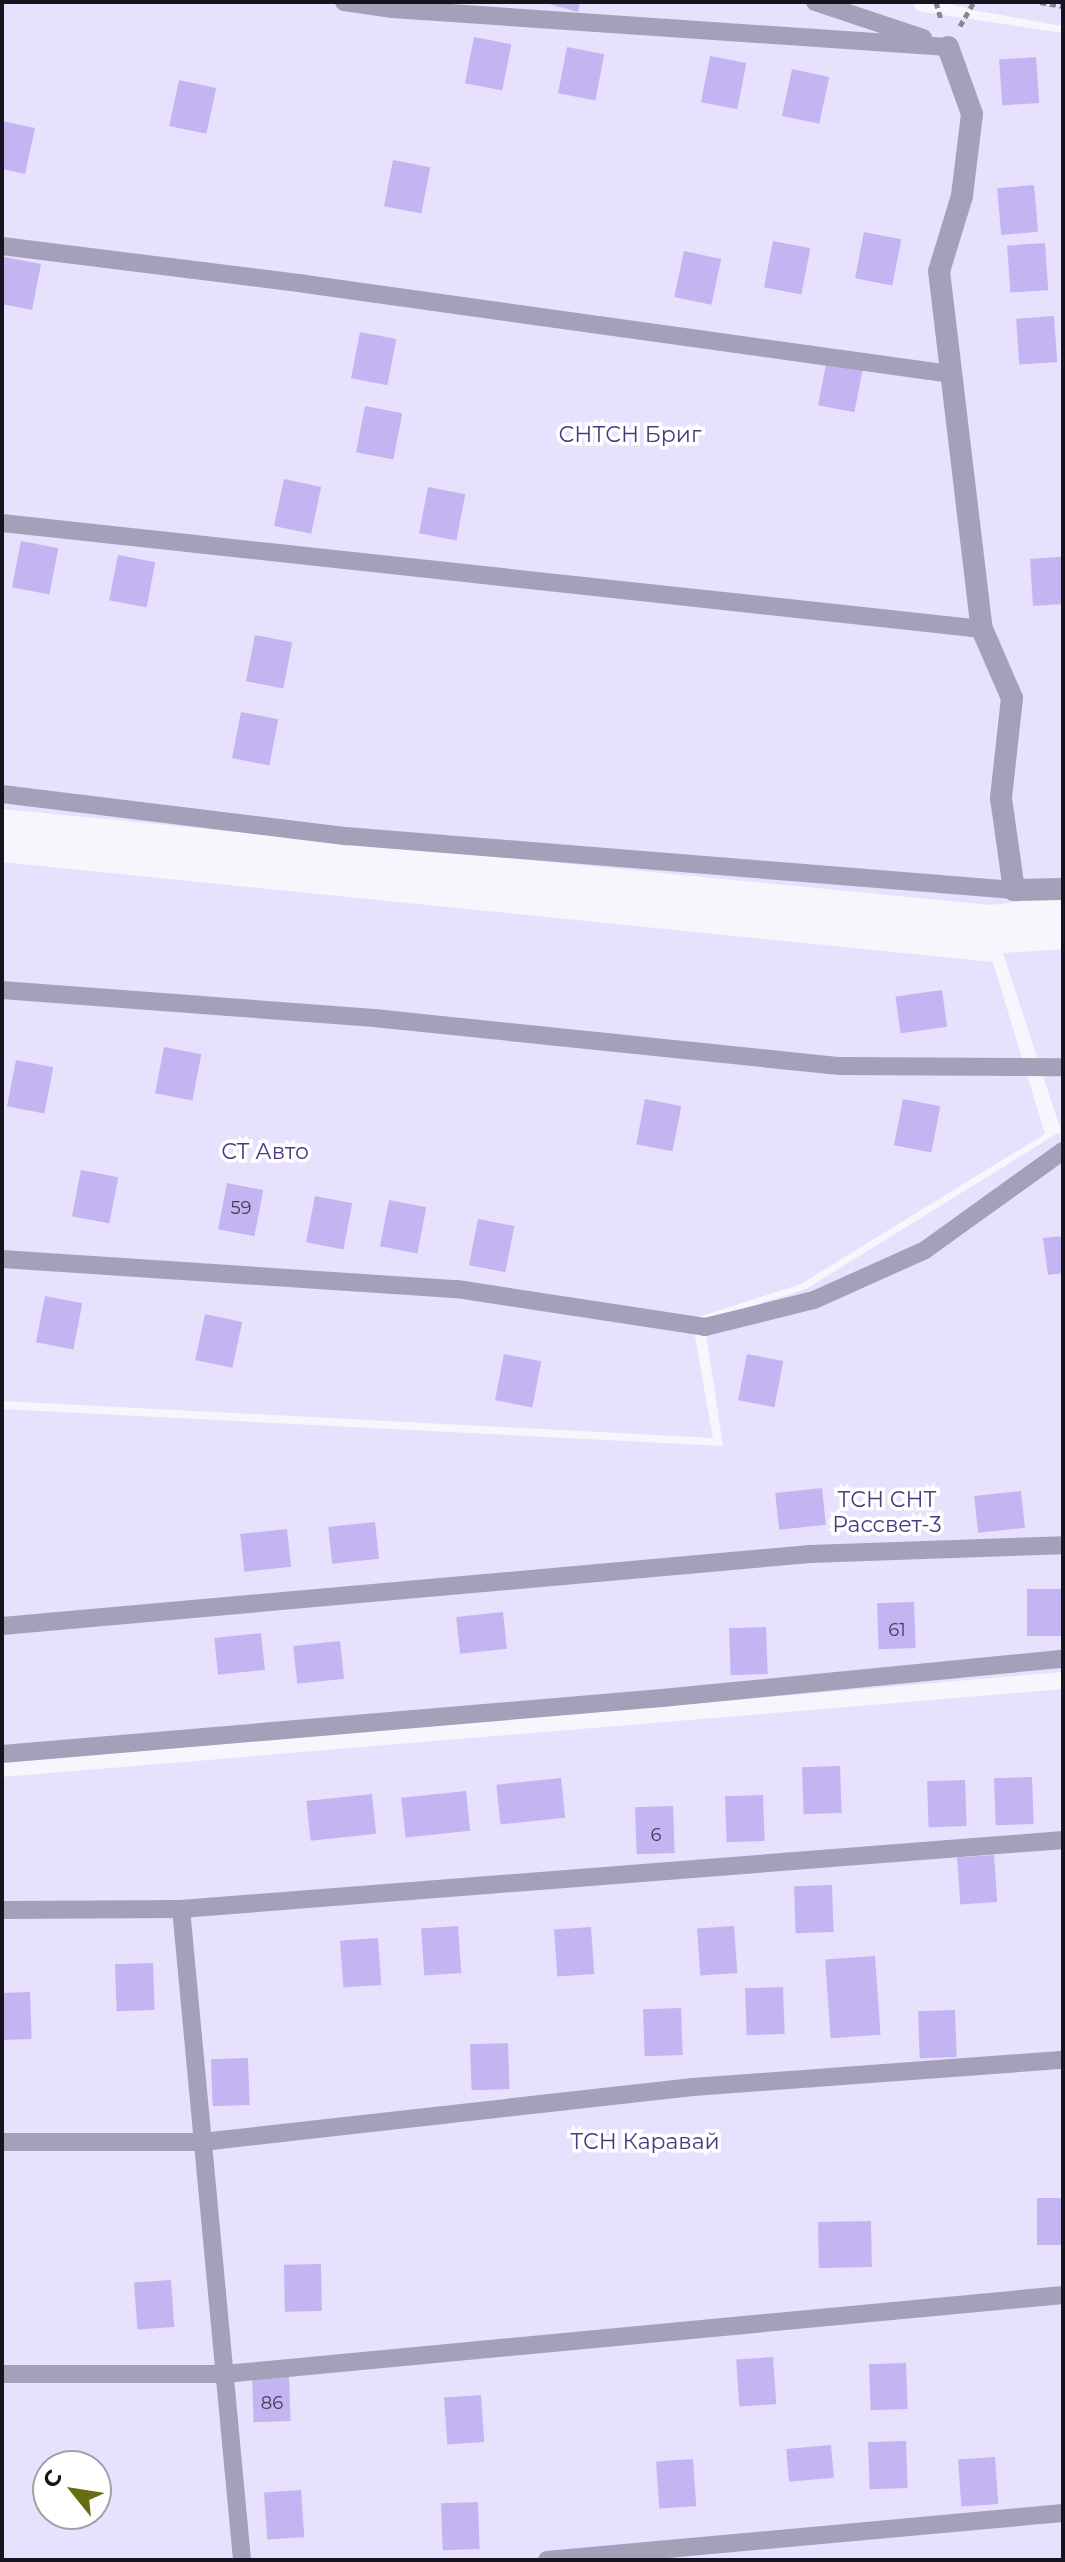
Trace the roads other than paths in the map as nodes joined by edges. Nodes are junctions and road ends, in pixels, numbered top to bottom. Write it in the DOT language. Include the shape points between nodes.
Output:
graph roads {
  1 [pos="344,2"];
  2 [pos="815,2"];
  3 [pos="948,47"];
  4 [pos="2,246"];
  5 [pos="950,374"];
  6 [pos="2,523"];
  7 [pos="982,629"];
  8 [pos="2,794"];
  9 [pos="1063,889"];
  10 [pos="1014,890"];
  11 [pos="2,990"];
  12 [pos="1063,1067"];
  13 [pos="1063,1151"];
  14 [pos="2,1259"];
  15 [pos="1063,1545"];
  16 [pos="2,1626"];
  17 [pos="1063,1659"];
  18 [pos="2,1754"];
  19 [pos="1063,1840"];
  20 [pos="181,1909"];
  21 [pos="2,1910"];
  22 [pos="1063,2060"];
  23 [pos="2,2142"];
  24 [pos="202,2142"];
  25 [pos="1063,2295"];
  26 [pos="2,2374"];
  27 [pos="224,2374"];
  28 [pos="1063,2513"];
  29 [pos="242,2560"];
  30 [pos="547,2560"];
  1 -- 3 [label="lane"];
  2 -- 3 [label="lane"];
  3 -- 5 [label="street" via="972,114 962,196 939,271"];
  4 -- 5 [label="lane"];
  5 -- 7 [label="street"];
  6 -- 7 [label="lane"];
  7 -- 10 [label="street" via="1012,698 1001,798"];
  8 -- 10 [label="lane" via="346,836"];
  9 -- 10 [label="street"];
  11 -- 12 [label="lane" via="374,1018 840,1066"];
  13 -- 14 [label="lane" via="925,1250 814,1300 705,1327 457,1289"];
  15 -- 16 [label="lane" via="810,1554"];
  17 -- 18 [label="lane"];
  19 -- 20 [label="lane"];
  20 -- 21 [label="lane"];
  20 -- 24 [label="lane"];
  22 -- 24 [label="lane" via="693,2087"];
  23 -- 24 [label="lane"];
  24 -- 27 [label="lane"];
  25 -- 27 [label="lane"];
  26 -- 27 [label="lane"];
  27 -- 29 [label="lane"];
  28 -- 30 [label="lane"];
}
